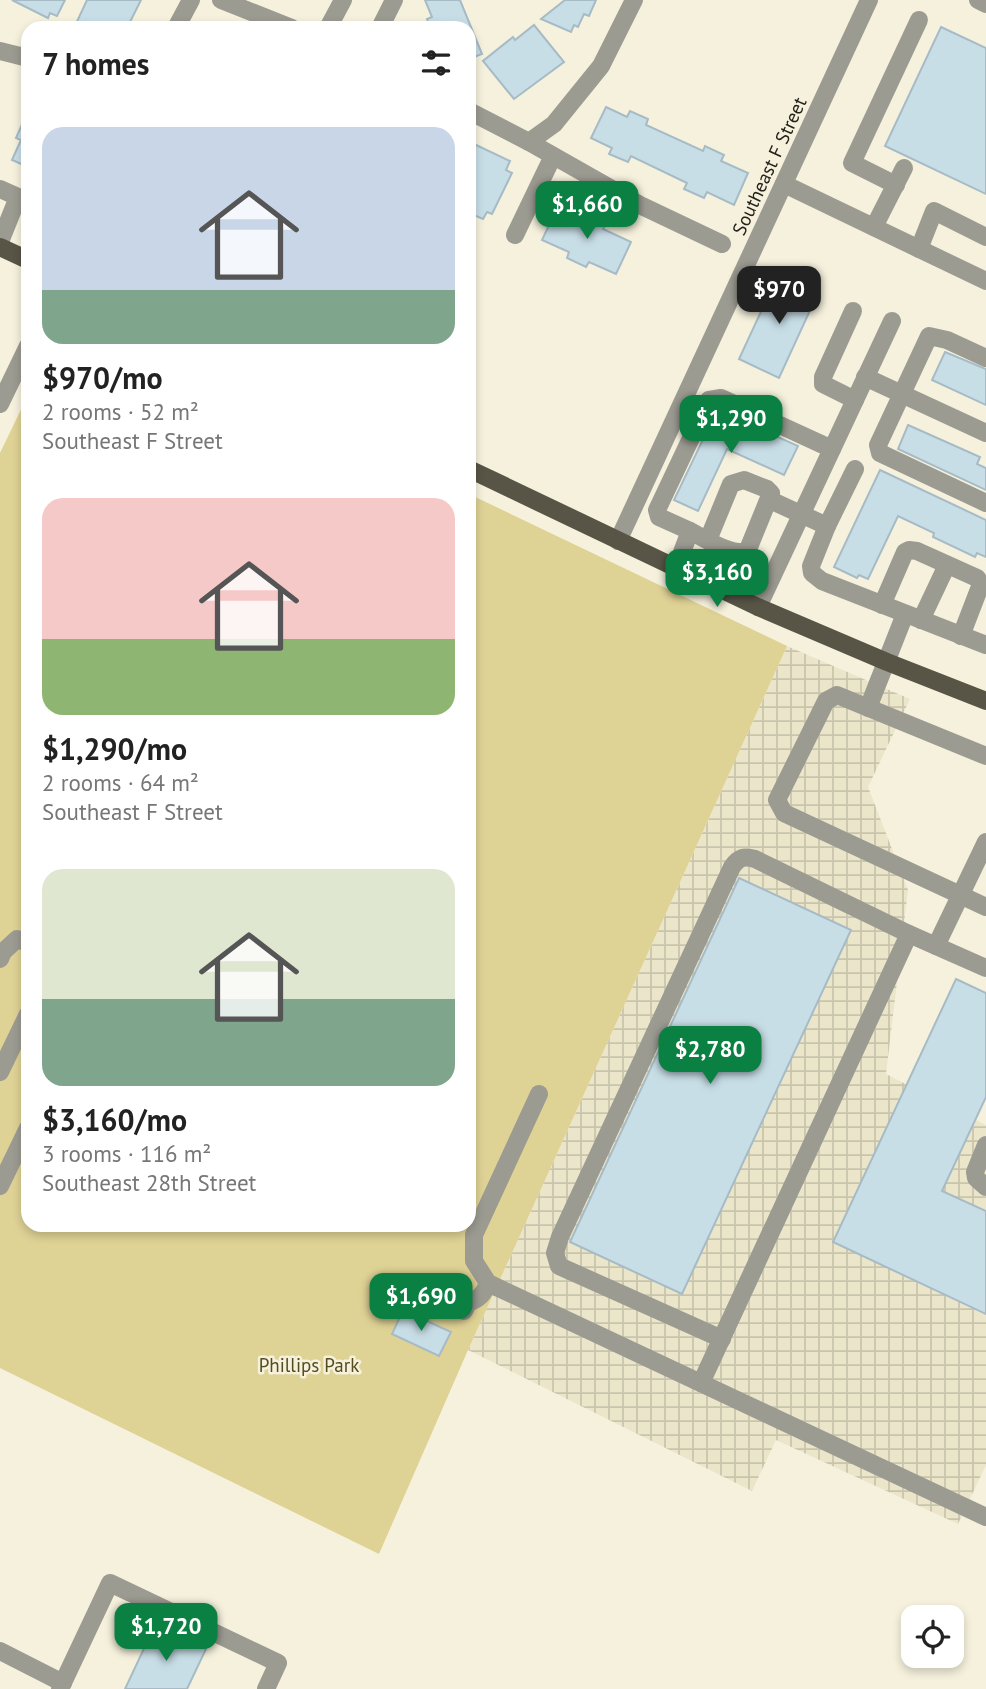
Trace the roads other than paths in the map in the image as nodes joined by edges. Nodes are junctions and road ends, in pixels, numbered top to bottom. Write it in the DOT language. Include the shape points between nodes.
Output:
graph roads {
  1 [pos="191,0"];
  2 [pos="220,0"];
  3 [pos="342,0"];
  4 [pos="394,0"];
  5 [pos="634,0"];
  6 [pos="869,0"];
  7 [pos="978,0"];
  8 [pos="986,4"];
  9 [pos="919,20"];
  10 [pos="180,21"];
  11 [pos="274,21"];
  12 [pos="332,21"];
  13 [pos="384,21"];
  14 [pos="0,51"];
  15 [pos="21,56"];
  16 [pos="476,115"];
  17 [pos="529,142"];
  18 [pos="552,156"];
  19 [pos="784,184"];
  20 [pos="0,189"];
  21 [pos="21,198"];
  22 [pos="21,203"];
  23 [pos="874,227"];
  24 [pos="515,235"];
  25 [pos="986,237"];
  26 [pos="0,244"];
  27 [pos="722,244"];
  28 [pos="919,249"];
  29 [pos="21,256"];
  30 [pos="986,281"];
  31 [pos="853,311"];
  32 [pos="892,321"];
  33 [pos="986,358"];
  34 [pos="21,360"];
  35 [pos="865,377"];
  36 [pos="902,394"];
  37 [pos="855,400"];
  38 [pos="0,404"];
  39 [pos="986,433"];
  40 [pos="832,449"];
  41 [pos="855,469"];
  42 [pos="476,472"];
  43 [pos="770,500"];
  44 [pos="986,503"];
  45 [pos="802,513"];
  46 [pos="827,526"];
  47 [pos="690,531"];
  48 [pos="708,540"];
  49 [pos="618,541"];
  50 [pos="947,565"];
  51 [pos="676,568"];
  52 [pos="882,605"];
  53 [pos="758,607"];
  54 [pos="913,617"];
  55 [pos="961,636"];
  56 [pos="986,645"];
  57 [pos="887,662"];
  58 [pos="986,701"];
  59 [pos="868,708"];
  60 [pos="986,756"];
  61 [pos="986,842"];
  62 [pos="961,895"];
  63 [pos="986,907"];
  64 [pos="909,934"];
  65 [pos="21,940"];
  66 [pos="936,946"];
  67 [pos="0,959"];
  68 [pos="986,968"];
  69 [pos="21,1028"];
  70 [pos="0,1072"];
  71 [pos="539,1094"];
  72 [pos="21,1142"];
  73 [pos="986,1145"];
  74 [pos="0,1186"];
  75 [pos="986,1187"];
  76 [pos="476,1231"];
  77 [pos="475,1232"];
  78 [pos="488,1283"];
  79 [pos="464,1311"];
  80 [pos="722,1339"];
  81 [pos="701,1383"];
  82 [pos="986,1517"];
  83 [pos="0,1651"];
  84 [pos="61,1686"];
  85 [pos="266,1689"];
  1 -- 10 [label="street"];
  2 -- 11 [label="street"];
  3 -- 12 [label="street"];
  4 -- 13 [label="street"];
  5 -- 17 [label="street" via="601,66 554,124"];
  6 -- 19 [label="street, Southeast F Street"];
  7 -- 8 [label="street"];
  9 -- 23 [label="street" via="852,163 900,176"];
  14 -- 15 [label="street"];
  16 -- 17 [label="street"];
  17 -- 18 [label="street"];
  18 -- 24 [label="street"];
  18 -- 27 [label="street"];
  19 -- 23 [label="street"];
  19 -- 49 [label="street, Southeast F Street"];
  20 -- 21 [label="street"];
  22 -- 26 [label="street"];
  23 -- 28 [label="street"];
  25 -- 28 [label="street" via="934,211"];
  26 -- 29 [label="main road"];
  28 -- 30 [label="street"];
  31 -- 37 [label="street" via="823,384"];
  32 -- 35 [label="street"];
  33 -- 36 [label="street" via="929,336"];
  34 -- 38 [label="street"];
  35 -- 36 [label="street"];
  35 -- 37 [label="street"];
  36 -- 39 [label="street"];
  36 -- 44 [label="street" via="880,438 880,453"];
  37 -- 40 [label="street"];
  40 -- 45 [label="street"];
  40 -- 47 [label="street" via="713,397 657,510 659,517"];
  41 -- 46 [label="street"];
  42 -- 49 [label="main road"];
  43 -- 45 [label="street"];
  43 -- 48 [label="street" via="747,552"];
  43 -- 48 [label="street" via="772,494 767,489 744,480 731,484"];
  45 -- 46 [label="street"];
  45 -- 53 [label="street"];
  46 -- 52 [label="street" via="812,573 821,581"];
  47 -- 48 [label="street"];
  47 -- 51 [label="street"];
  49 -- 51 [label="main road"];
  50 -- 52 [label="street" via="917,551 905,552"];
  50 -- 54 [label="street"];
  50 -- 55 [label="street" via="981,584"];
  51 -- 53 [label="main road"];
  52 -- 54 [label="street"];
  53 -- 57 [label="main road"];
  54 -- 55 [label="street"];
  54 -- 57 [label="street"];
  55 -- 56 [label="street"];
  57 -- 58 [label="main road"];
  57 -- 59 [label="street"];
  59 -- 60 [label="street"];
  59 -- 62 [label="street" via="836,695 826,701 777,800 779,807"];
  61 -- 62 [label="street"];
  62 -- 63 [label="street"];
  62 -- 66 [label="street"];
  64 -- 66 [label="street"];
  64 -- 80 [label="street"];
  64 -- 80 [label="street" via="755,859 738,859 559,1237 555,1254 559,1266"];
  65 -- 67 [label="street"];
  66 -- 68 [label="street"];
  69 -- 70 [label="street"];
  71 -- 76 [label="street"];
  72 -- 74 [label="street"];
  73 -- 75 [label="street" via="975,1172"];
  77 -- 78 [label="street" via="474,1261"];
  78 -- 79 [label="street"];
  78 -- 81 [label="street"];
  80 -- 81 [label="street"];
  81 -- 82 [label="street"];
  83 -- 84 [label="street"];
  84 -- 85 [label="street" via="110,1583 278,1663"];
}
